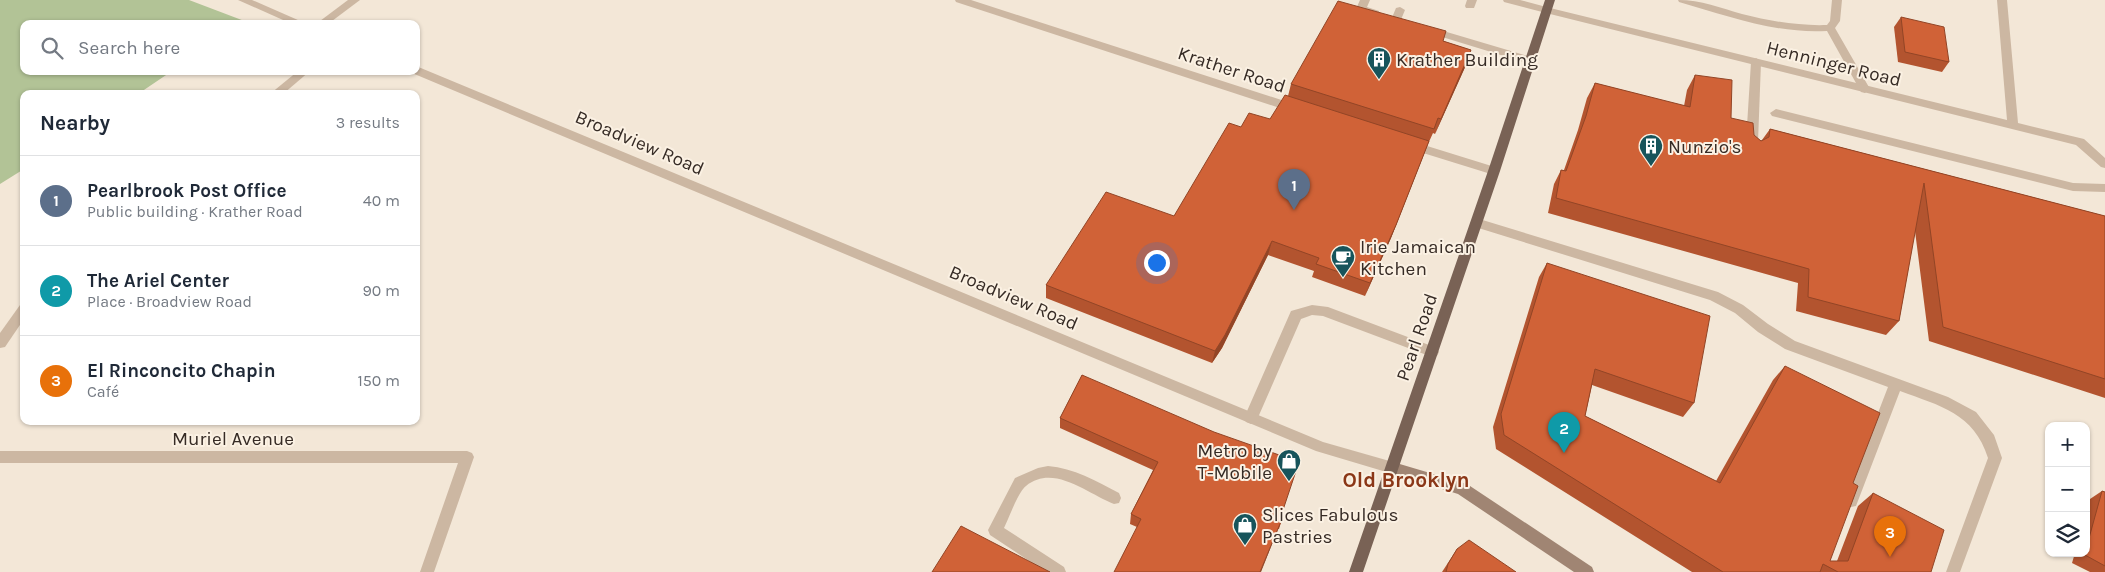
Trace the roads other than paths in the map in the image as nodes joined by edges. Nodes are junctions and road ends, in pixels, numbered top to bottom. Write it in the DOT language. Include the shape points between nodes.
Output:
graph roads {
  1 [pos="243,0"];
  2 [pos="355,0"];
  3 [pos="960,0"];
  4 [pos="1365,0"];
  5 [pos="1508,0"];
  6 [pos="1683,0"];
  7 [pos="1837,0"];
  8 [pos="2002,0"];
  9 [pos="1548,5"];
  10 [pos="1400,17"];
  11 [pos="292,20"];
  12 [pos="327,20"];
  13 [pos="1430,26"];
  14 [pos="1461,27"];
  15 [pos="1830,28"];
  16 [pos="1458,38"];
  17 [pos="1530,60"];
  18 [pos="1756,62"];
  19 [pos="420,72"];
  20 [pos="301,75"];
  21 [pos="1865,89"];
  22 [pos="280,90"];
  23 [pos="1308,112"];
  24 [pos="1776,112"];
  25 [pos="2012,125"];
  26 [pos="1399,142"];
  27 [pos="1752,150"];
  28 [pos="2105,164"];
  29 [pos="1494,171"];
  30 [pos="2105,188"];
  31 [pos="1476,224"];
  32 [pos="20,315"];
  33 [pos="0,343"];
  34 [pos="1432,352"];
  35 [pos="1896,384"];
  36 [pos="1252,418"];
  37 [pos="0,456"];
  38 [pos="1393,468"];
  39 [pos="1114,498"];
  40 [pos="1844,518"];
  41 [pos="427,572"];
  42 [pos="1059,572"];
  43 [pos="1356,572"];
  44 [pos="1587,572"];
  45 [pos="1952,572"];
  1 -- 11 [label="street"];
  2 -- 12 [label="street"];
  3 -- 23 [label="street, Krather Road"];
  4 -- 10 [label="street" via="1361,9"];
  5 -- 9 [label="street, Henninger Road"];
  6 -- 15 [label="street" via="1760,22 1811,30"];
  7 -- 15 [label="street" via="1835,21"];
  8 -- 25 [label="street"];
  9 -- 17 [label="main road, Pearl Road"];
  9 -- 18 [label="street, Henninger Road"];
  13 -- 16 [label="street"];
  14 -- 16 [label="street"];
  15 -- 21 [label="street"];
  16 -- 17 [label="street"];
  17 -- 29 [label="main road, Pearl Road"];
  18 -- 21 [label="street, Henninger Road"];
  18 -- 27 [label="street"];
  19 -- 36 [label="street, Broadview Road"];
  20 -- 22 [label="street"];
  21 -- 25 [label="street, Henninger Road"];
  24 -- 30 [label="street" via="2073,187"];
  25 -- 28 [label="street, Henninger Road" via="2080,142"];
  26 -- 29 [label="street"];
  29 -- 31 [label="main road, Pearl Road"];
  31 -- 34 [label="main road, Pearl Road"];
  31 -- 35 [label="street" via="1714,296 1739,309 1790,345"];
  32 -- 33 [label="street"];
  34 -- 36 [label="street" via="1324,311 1312,310 1296,315"];
  34 -- 38 [label="main road, Pearl Road"];
  35 -- 40 [label="street"];
  35 -- 45 [label="street" via="1943,401 1971,416 1989,439 1995,458"];
  36 -- 38 [label="street, Broadview Road" via="1321,447"];
  37 -- 41 [label="street, Muriel Avenue" via="467,456"];
  38 -- 43 [label="main road, Pearl Road"];
  38 -- 44 [label="main road, Broadview Road" via="1462,489"];
  39 -- 42 [label="street" via="1054,472 1038,474 1020,482 996,530"];
}
